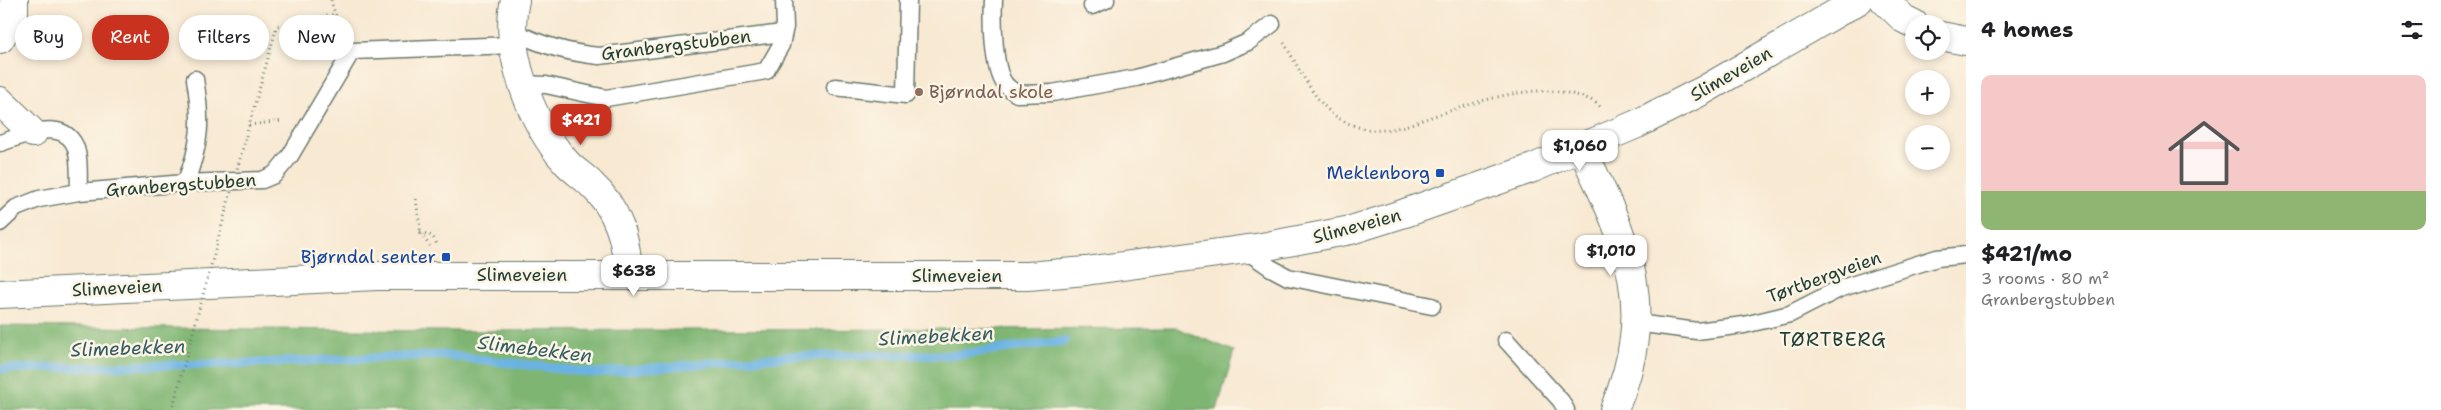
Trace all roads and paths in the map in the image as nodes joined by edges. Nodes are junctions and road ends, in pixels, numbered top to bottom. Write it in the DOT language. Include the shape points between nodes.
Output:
graph roads {
  1 [pos="14,0"];
  2 [pos="331,0"];
  3 [pos="515,0"];
  4 [pos="784,0"];
  5 [pos="908,0"];
  6 [pos="994,0"];
  7 [pos="1859,0"];
  8 [pos="1884,0"];
  9 [pos="1905,20"];
  10 [pos="1272,24"];
  11 [pos="783,33"];
  12 [pos="514,38"];
  13 [pos="1950,38"];
  14 [pos="0,39"];
  15 [pos="1966,41"];
  16 [pos="194,79"];
  17 [pos="522,84"];
  18 [pos="835,87"];
  19 [pos="0,100"];
  20 [pos="1606,114"];
  21 [pos="249,125"];
  22 [pos="33,133"];
  23 [pos="302,135"];
  24 [pos="0,143"];
  25 [pos="1582,149"];
  26 [pos="185,183"];
  27 [pos="79,192"];
  28 [pos="416,200"];
  29 [pos="0,223"];
  30 [pos="420,232"];
  31 [pos="437,247"];
  32 [pos="1245,250"];
  33 [pos="440,253"];
  34 [pos="1966,255"];
  35 [pos="628,276"];
  36 [pos="0,294"];
  37 [pos="1432,306"];
  38 [pos="1636,323"];
  39 [pos="1506,340"];
  40 [pos="172,410"];
  41 [pos="1566,410"];
  42 [pos="1614,410"];
  1 -- 14 [label="street" via="14,15"];
  2 -- 21 [label="path" via="335,14 277,26"];
  3 -- 12 [label="street" via="512,15"];
  4 -- 11 [label="lane"];
  5 -- 18 [label="lane" via="906,95"];
  6 -- 10 [label="lane" via="992,24 997,58 1004,83 1017,94 1052,93 1136,78 1223,54 1248,42"];
  7 -- 25 [label="street, Slimeveien" via="1704,90"];
  8 -- 9 [label="street"];
  10 -- 20 [label="path" via="1316,94 1333,114 1366,130 1383,131 1490,98 1543,92 1566,92 1583,97 1596,102"];
  11 -- 12 [label="lane, Granbergstubben" via="599,56"];
  11 -- 17 [label="lane" via="781,45 766,71 606,98 546,85"];
  12 -- 17 [label="street"];
  12 -- 23 [label="lane, Granbergstubben" via="352,50"];
  13 -- 15 [label="street"];
  16 -- 26 [label="lane" via="200,109 200,135 195,160"];
  17 -- 35 [label="street" via="544,130 566,161 603,196 621,225 628,254"];
  19 -- 22 [label="street"];
  21 -- 23 [label="path" via="284,121"];
  21 -- 40 [label="path, bridge"];
  22 -- 24 [label="lane"];
  22 -- 27 [label="lane" via="63,132 73,142"];
  23 -- 26 [label="lane, Granbergstubben" via="274,175 262,180"];
  25 -- 32 [label="street, Slimeveien" via="1377,222 1309,239"];
  25 -- 38 [label="street" via="1622,236 1632,271"];
  26 -- 27 [label="lane, Granbergstubben"];
  27 -- 29 [label="lane, Granbergstubben" via="39,199 16,208"];
  28 -- 30 [label="path"];
  30 -- 31 [label="path" via="428,246"];
  30 -- 31 [label="path" via="432,235"];
  31 -- 33 [label="path"];
  32 -- 35 [label="street, Slimeveien" via="1028,276"];
  32 -- 37 [label="lane" via="1288,277"];
  34 -- 38 [label="lane, Tørtbergveien" via="1937,258 1839,289 1790,314 1744,324 1697,331"];
  35 -- 36 [label="street, Slimeveien" via="377,276"];
  38 -- 42 [label="street" via="1629,367"];
  39 -- 41 [label="lane"];
}
